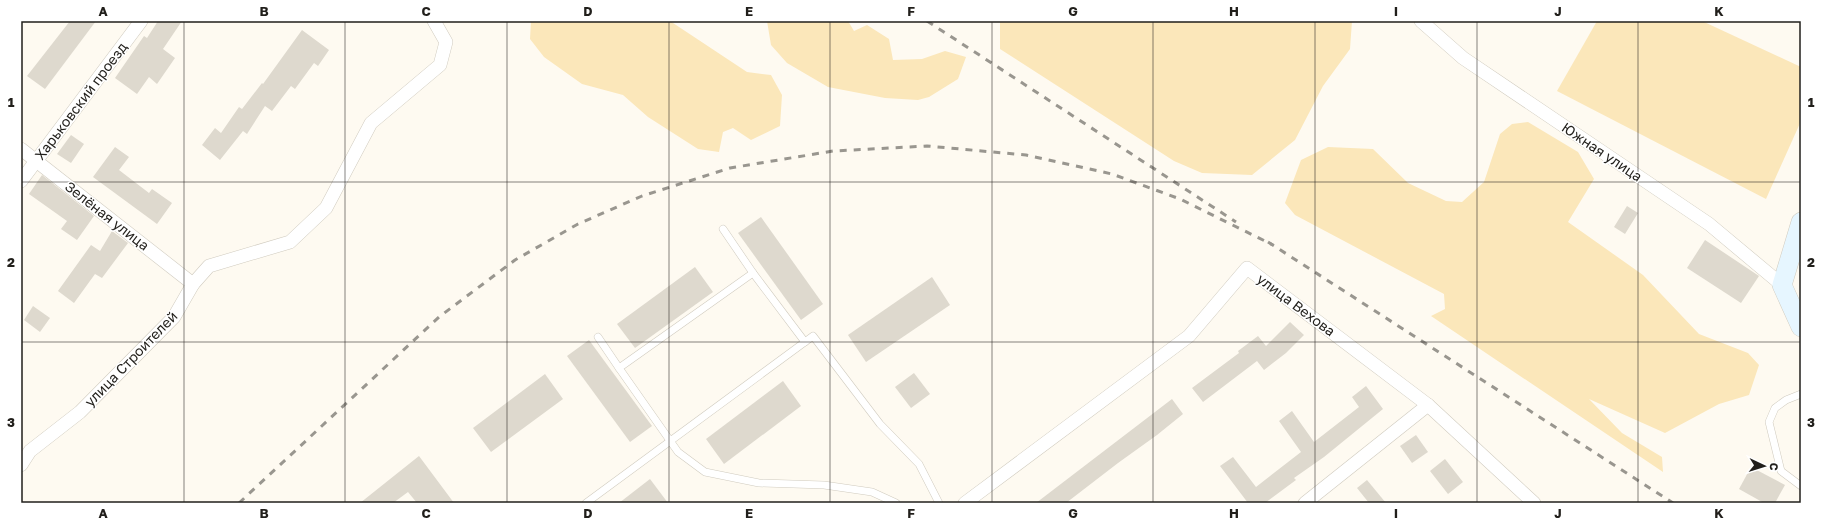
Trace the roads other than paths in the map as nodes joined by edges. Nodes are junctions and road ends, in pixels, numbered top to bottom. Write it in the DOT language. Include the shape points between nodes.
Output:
graph roads {
  1 [pos="141,21"];
  2 [pos="434,21"];
  3 [pos="1421,21"];
  4 [pos="21,149"];
  5 [pos="36,161"];
  6 [pos="21,180"];
  7 [pos="1801,222"];
  8 [pos="723,229"];
  9 [pos="753,273"];
  10 [pos="193,284"];
  11 [pos="1782,285"];
  12 [pos="1801,327"];
  13 [pos="598,337"];
  14 [pos="805,342"];
  15 [pos="619,368"];
  16 [pos="1801,394"];
  17 [pos="1428,405"];
  18 [pos="671,440"];
  19 [pos="21,465"];
  20 [pos="1801,486"];
  21 [pos="586,503"];
  22 [pos="896,503"];
  23 [pos="939,503"];
  24 [pos="965,503"];
  25 [pos="1305,503"];
  26 [pos="1534,503"];
  1 -- 5 [label="street, Харьковский проезд"];
  2 -- 10 [label="street, улица Строителей" via="446,42 440,65 371,123 326,208 290,242 209,266"];
  3 -- 11 [label="street, Южная улица" via="1463,58 1709,224"];
  4 -- 5 [label="street, Зелёная улица"];
  5 -- 6 [label="street, Харьковский проезд"];
  5 -- 10 [label="street, Зелёная улица"];
  7 -- 11 [label="street"];
  8 -- 9 [label="lane"];
  9 -- 14 [label="lane"];
  9 -- 15 [label="lane"];
  10 -- 19 [label="street, улица Строителей" via="174,317 80,412 30,451"];
  11 -- 12 [label="street"];
  13 -- 15 [label="lane"];
  14 -- 18 [label="lane"];
  14 -- 23 [label="lane" via="813,336 880,424 919,464"];
  15 -- 18 [label="lane"];
  16 -- 20 [label="lane" via="1775,408 1769,422 1781,471"];
  17 -- 24 [label="street, улица Вехова" via="1247,268 1189,336"];
  17 -- 25 [label="street"];
  17 -- 26 [label="street, улица Вехова"];
  18 -- 21 [label="lane"];
  18 -- 22 [label="lane" via="678,452 705,472 759,483 824,485 872,492"];
}
